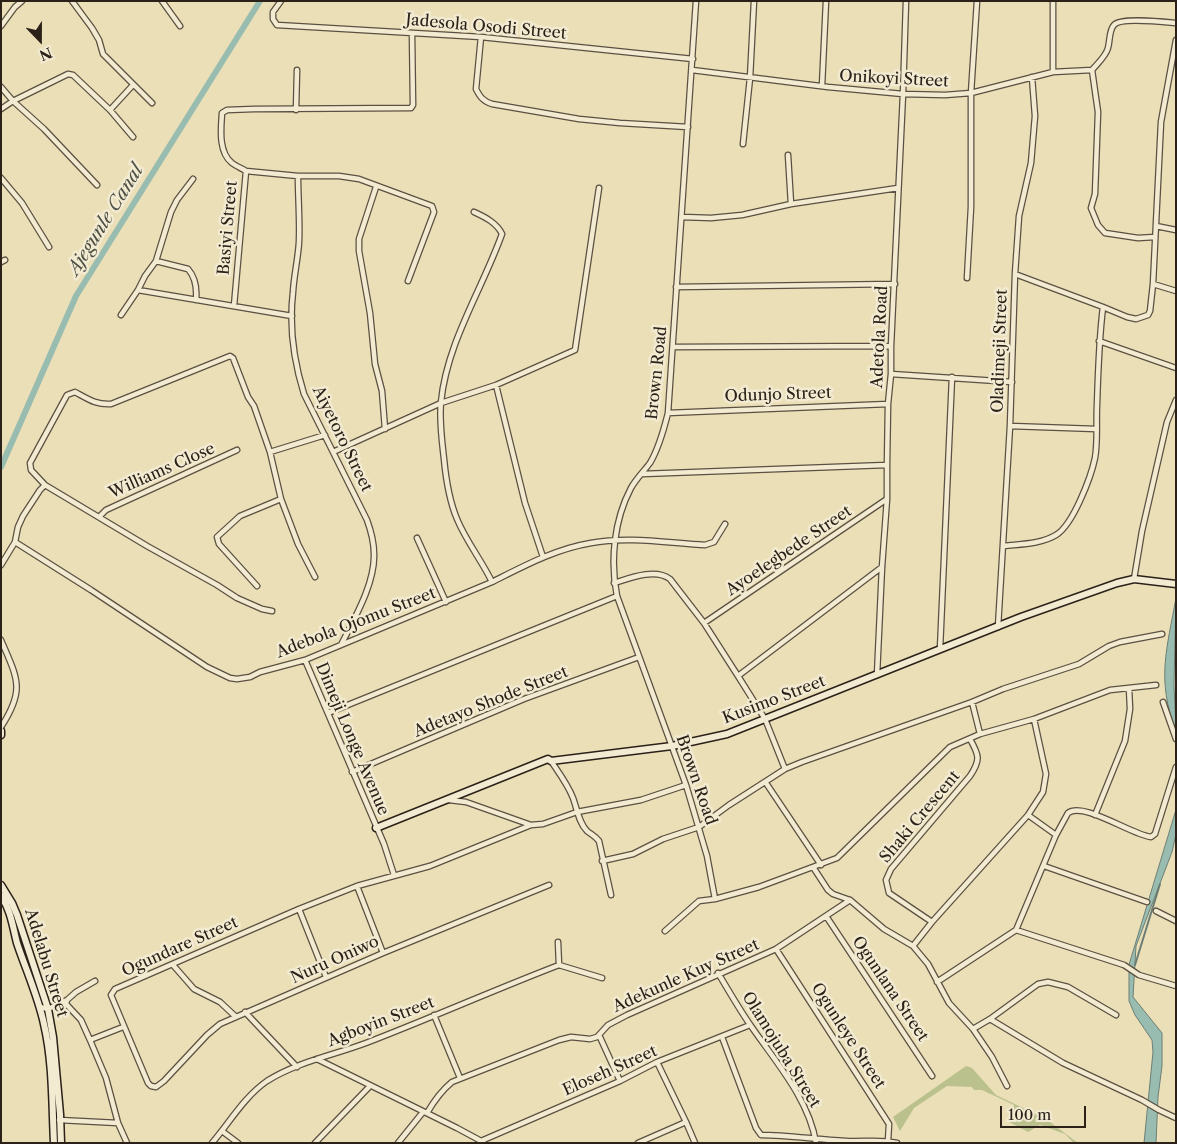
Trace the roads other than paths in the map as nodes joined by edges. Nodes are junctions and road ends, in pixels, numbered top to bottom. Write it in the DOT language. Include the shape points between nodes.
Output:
graph roads {
  1 [pos="11,1"];
  2 [pos="22,1"];
  3 [pos="72,1"];
  4 [pos="162,1"];
  5 [pos="281,1"];
  6 [pos="696,1"];
  7 [pos="754,1"];
  8 [pos="826,1"];
  9 [pos="906,1"];
  10 [pos="977,1"];
  11 [pos="1053,1"];
  12 [pos="15,7"];
  13 [pos="1176,23"];
  14 [pos="1,26"];
  15 [pos="180,26"];
  16 [pos="412,33"];
  17 [pos="482,36"];
  18 [pos="1176,40"];
  19 [pos="693,59"];
  20 [pos="297,70"];
  21 [pos="692,70"];
  22 [pos="1092,70"];
  23 [pos="1053,72"];
  24 [pos="1032,77"];
  25 [pos="750,78"];
  26 [pos="134,85"];
  27 [pos="822,86"];
  28 [pos="1,87"];
  29 [pos="971,93"];
  30 [pos="904,94"];
  31 [pos="13,101"];
  32 [pos="152,103"];
  33 [pos="1,109"];
  34 [pos="110,110"];
  35 [pos="296,110"];
  36 [pos="688,127"];
  37 [pos="134,137"];
  38 [pos="743,144"];
  39 [pos="788,155"];
  40 [pos="246,171"];
  41 [pos="298,176"];
  42 [pos="1,178"];
  43 [pos="193,179"];
  44 [pos="97,184"];
  45 [pos="376,187"];
  46 [pos="599,188"];
  47 [pos="898,188"];
  48 [pos="791,204"];
  49 [pos="474,212"];
  50 [pos="682,217"];
  51 [pos="1156,226"];
  52 [pos="1176,230"];
  53 [pos="1155,237"];
  54 [pos="49,247"];
  55 [pos="156,261"];
  56 [pos="1015,274"];
  57 [pos="967,278"];
  58 [pos="408,281"];
  59 [pos="895,284"];
  60 [pos="1153,284"];
  61 [pos="676,288"];
  62 [pos="138,290"];
  63 [pos="1176,291"];
  64 [pos="196,300"];
  65 [pos="234,306"];
  66 [pos="1104,306"];
  67 [pos="121,315"];
  68 [pos="292,316"];
  69 [pos="1098,341"];
  70 [pos="891,346"];
  71 [pos="672,347"];
  72 [pos="1176,368"];
  73 [pos="891,374"];
  74 [pos="952,377"];
  75 [pos="1012,382"];
  76 [pos="496,385"];
  77 [pos="1176,400"];
  78 [pos="441,403"];
  79 [pos="888,404"];
  80 [pos="668,412"];
  81 [pos="1010,426"];
  82 [pos="385,429"];
  83 [pos="1096,429"];
  84 [pos="325,435"];
  85 [pos="237,450"];
  86 [pos="270,452"];
  87 [pos="333,452"];
  88 [pos="886,464"];
  89 [pos="642,474"];
  90 [pos="45,485"];
  91 [pos="281,499"];
  92 [pos="887,499"];
  93 [pos="100,516"];
  94 [pos="726,524"];
  95 [pos="417,538"];
  96 [pos="616,540"];
  97 [pos="15,542"];
  98 [pos="1004,546"];
  99 [pos="543,557"];
  100 [pos="1,565"];
  101 [pos="882,566"];
  102 [pos="315,577"];
  103 [pos="1134,579"];
  104 [pos="492,582"];
  105 [pos="614,583"];
  106 [pos="1176,584"];
  107 [pos="257,586"];
  108 [pos="617,596"];
  109 [pos="446,602"];
  110 [pos="272,611"];
  111 [pos="704,623"];
  112 [pos="998,627"];
  113 [pos="1162,634"];
  114 [pos="1,640"];
  115 [pos="341,645"];
  116 [pos="940,649"];
  117 [pos="639,657"];
  118 [pos="305,660"];
  119 [pos="877,675"];
  120 [pos="738,676"];
  121 [pos="1156,685"];
  122 [pos="1129,688"];
  123 [pos="972,702"];
  124 [pos="1163,702"];
  125 [pos="328,713"];
  126 [pos="765,719"];
  127 [pos="1034,719"];
  128 [pos="1,727"];
  129 [pos="980,734"];
  130 [pos="970,739"];
  131 [pos="1176,740"];
  132 [pos="672,746"];
  133 [pos="551,761"];
  134 [pos="1176,767"];
  135 [pos="786,769"];
  136 [pos="352,772"];
  137 [pos="766,783"];
  138 [pos="686,785"];
  139 [pos="445,800"];
  140 [pos="577,812"];
  141 [pos="1028,815"];
  142 [pos="1095,815"];
  143 [pos="531,825"];
  144 [pos="699,826"];
  145 [pos="376,828"];
  146 [pos="1056,834"];
  147 [pos="602,861"];
  148 [pos="821,865"];
  149 [pos="1044,866"];
  150 [pos="812,867"];
  151 [pos="394,875"];
  152 [pos="549,884"];
  153 [pos="1,885"];
  154 [pos="357,886"];
  155 [pos="611,895"];
  156 [pos="1,896"];
  157 [pos="715,899"];
  158 [pos="850,900"];
  159 [pos="1146,902"];
  160 [pos="299,909"];
  161 [pos="1156,911"];
  162 [pos="826,916"];
  163 [pos="1176,921"];
  164 [pos="932,922"];
  165 [pos="1016,930"];
  166 [pos="665,931"];
  167 [pos="558,942"];
  168 [pos="914,946"];
  169 [pos="776,949"];
  170 [pos="383,953"];
  171 [pos="172,965"];
  172 [pos="559,965"];
  173 [pos="718,973"];
  174 [pos="326,977"];
  175 [pos="602,978"];
  176 [pos="95,981"];
  177 [pos="937,982"];
  178 [pos="1176,986"];
  179 [pos="67,1000"];
  180 [pos="44,1008"];
  181 [pos="246,1012"];
  182 [pos="434,1015"];
  183 [pos="1116,1015"];
  184 [pos="236,1016"];
  185 [pos="990,1019"];
  186 [pos="750,1025"];
  187 [pos="123,1027"];
  188 [pos="973,1029"];
  189 [pos="599,1035"];
  190 [pos="722,1037"];
  191 [pos="90,1040"];
  192 [pos="317,1059"];
  193 [pos="657,1062"];
  194 [pos="297,1067"];
  195 [pos="932,1076"];
  196 [pos="460,1078"];
  197 [pos="620,1081"];
  198 [pos="152,1086"];
  199 [pos="370,1086"];
  200 [pos="1007,1086"];
  201 [pos="425,1113"];
  202 [pos="1176,1118"];
  203 [pos="56,1120"];
  204 [pos="686,1122"];
  205 [pos="118,1123"];
  206 [pos="222,1131"];
  207 [pos="816,1140"];
  208 [pos="888,1141"];
  209 [pos="483,1142"];
  210 [pos="54,1143"];
  211 [pos="61,1143"];
  212 [pos="126,1143"];
  213 [pos="212,1143"];
  214 [pos="238,1143"];
  215 [pos="315,1143"];
  216 [pos="398,1143"];
  217 [pos="638,1143"];
  218 [pos="694,1143"];
  219 [pos="897,1143"];
  1 -- 12 [label="street"];
  2 -- 12 [label="street"];
  3 -- 26 [label="street" via="92,28 103,54"];
  4 -- 15 [label="street"];
  5 -- 16 [label="street, Jadesola Osodi Street" via="273,12 277,25"];
  6 -- 19 [label="street, Brown Road"];
  7 -- 25 [label="street"];
  8 -- 27 [label="street"];
  9 -- 30 [label="street, Adetola Road"];
  10 -- 29 [label="street"];
  11 -- 23 [label="street"];
  12 -- 14 [label="street"];
  13 -- 22 [label="street" via="1119,22 1111,31 1108,49"];
  16 -- 17 [label="street, Jadesola Osodi Street"];
  16 -- 35 [label="street" via="411,108"];
  17 -- 19 [label="street, Jadesola Osodi Street"];
  17 -- 36 [label="street" via="476,89 484,101 579,119"];
  18 -- 51 [label="street" via="1161,122"];
  19 -- 21 [label="street, Brown Road"];
  20 -- 35 [label="street"];
  21 -- 25 [label="street, Onikoyi Street"];
  21 -- 36 [label="street, Brown Road"];
  22 -- 23 [label="street, Onikoyi Street"];
  22 -- 53 [label="street" via="1098,112 1095,194 1091,208 1105,233"];
  23 -- 24 [label="street, Onikoyi Street"];
  24 -- 29 [label="street, Onikoyi Street"];
  24 -- 56 [label="street, Oladimeji Street" via="1033,144 1020,216"];
  25 -- 27 [label="street, Onikoyi Street"];
  25 -- 38 [label="street"];
  26 -- 32 [label="street"];
  26 -- 34 [label="street"];
  27 -- 30 [label="street, Onikoyi Street"];
  28 -- 31 [label="street"];
  29 -- 30 [label="street, Onikoyi Street"];
  29 -- 57 [label="street"];
  30 -- 47 [label="street, Adetola Road"];
  31 -- 33 [label="street"];
  31 -- 34 [label="street" via="68,74"];
  31 -- 44 [label="street"];
  34 -- 37 [label="street"];
  35 -- 40 [label="street, Basiyi Street" via="254,109 222,113 221,140 225,152 230,162"];
  36 -- 50 [label="street, Brown Road"];
  39 -- 48 [label="street"];
  40 -- 41 [label="street"];
  40 -- 65 [label="street, Basiyi Street"];
  41 -- 45 [label="street" via="339,176"];
  41 -- 68 [label="street, Aiyetoro Street" via="299,241"];
  42 -- 54 [label="street" via="22,203"];
  43 -- 55 [label="street" via="171,212"];
  45 -- 58 [label="street" via="434,208"];
  45 -- 82 [label="street" via="359,239 359,251 382,391"];
  46 -- 76 [label="street" via="575,350"];
  47 -- 48 [label="street"];
  47 -- 59 [label="street, Adetola Road"];
  48 -- 50 [label="street" via="742,215"];
  49 -- 78 [label="street" via="490,220 502,234 460,331"];
  50 -- 61 [label="street, Brown Road"];
  51 -- 52 [label="street"];
  51 -- 53 [label="street"];
  53 -- 60 [label="street"];
  55 -- 62 [label="street"];
  55 -- 64 [label="street" via="188,269 194,278"];
  56 -- 66 [label="street"];
  56 -- 75 [label="street, Oladimeji Street"];
  59 -- 61 [label="street"];
  59 -- 70 [label="street, Adetola Road"];
  60 -- 63 [label="street"];
  60 -- 66 [label="street" via="1150,311 1142,318 1131,318"];
  61 -- 71 [label="street, Brown Road"];
  62 -- 64 [label="street"];
  62 -- 67 [label="street"];
  64 -- 65 [label="street"];
  65 -- 68 [label="street"];
  66 -- 69 [label="street"];
  68 -- 84 [label="street, Aiyetoro Street" via="298,377"];
  69 -- 72 [label="street"];
  69 -- 83 [label="street"];
  70 -- 71 [label="street"];
  70 -- 73 [label="street, Adetola Road"];
  71 -- 80 [label="street, Brown Road"];
  73 -- 74 [label="street"];
  73 -- 79 [label="street, Adetola Road"];
  74 -- 75 [label="street"];
  74 -- 116 [label="street"];
  75 -- 81 [label="street, Oladimeji Street"];
  76 -- 78 [label="street"];
  76 -- 99 [label="street" via="525,503"];
  77 -- 103 [label="street" via="1167,422"];
  78 -- 82 [label="street"];
  78 -- 104 [label="street" via="442,446 450,501 457,520"];
  79 -- 80 [label="street, Odunjo Street"];
  79 -- 88 [label="street, Adetola Road"];
  80 -- 89 [label="street, Brown Road" via="661,438"];
  81 -- 83 [label="street"];
  81 -- 98 [label="street, Oladimeji Street"];
  82 -- 87 [label="street"];
  83 -- 98 [label="street" via="1095,457 1088,480 1063,530 1042,540"];
  84 -- 86 [label="street"];
  84 -- 87 [label="street, Aiyetoro Street"];
  85 -- 93 [label="street, Williams Close" via="106,510"];
  86 -- 90 [label="street" via="235,361 230,356 111,404 93,402 71,392 64,398 30,463 31,470"];
  86 -- 91 [label="street"];
  87 -- 115 [label="street, Aiyetoro Street" via="367,520 374,556 366,590"];
  88 -- 89 [label="street"];
  88 -- 92 [label="street, Adetola Road"];
  89 -- 96 [label="street, Brown Road" via="623,508"];
  90 -- 93 [label="street"];
  90 -- 97 [label="street" via="18,527"];
  91 -- 102 [label="street"];
  91 -- 107 [label="street" via="240,516 219,534 217,540"];
  92 -- 101 [label="street, Adetola Road"];
  92 -- 111 [label="street, Ayoelegbede Street"];
  93 -- 110 [label="street" via="236,598"];
  94 -- 96 [label="street, Adebola Ojomu Street" via="714,542 705,545"];
  95 -- 109 [label="street"];
  96 -- 99 [label="street, Adebola Ojomu Street" via="592,542"];
  96 -- 105 [label="street, Brown Road"];
  97 -- 100 [label="street"];
  97 -- 118 [label="street, Adebola Ojomu Street" via="217,673 230,678 250,677"];
  98 -- 112 [label="street, Oladimeji Street"];
  99 -- 104 [label="street, Adebola Ojomu Street"];
  101 -- 119 [label="street, Adetola Road"];
  101 -- 120 [label="street"];
  103 -- 106 [label="street, Kusimo Street"];
  103 -- 112 [label="street, Kusimo Street"];
  104 -- 109 [label="street, Adebola Ojomu Street"];
  105 -- 108 [label="street, Brown Road"];
  105 -- 111 [label="street" via="650,574 666,576"];
  108 -- 117 [label="street, Brown Road"];
  108 -- 125 [label="street"];
  109 -- 115 [label="street, Adebola Ojomu Street"];
  111 -- 120 [label="street"];
  112 -- 116 [label="street, Kusimo Street"];
  113 -- 123 [label="street" via="1120,642 1087,661"];
  114 -- 128 [label="street" via="17,680 14,701"];
  115 -- 118 [label="street, Adebola Ojomu Street"];
  116 -- 119 [label="street, Kusimo Street"];
  117 -- 132 [label="street, Brown Road"];
  117 -- 136 [label="street, Adetayo Shode Street" via="524,699"];
  118 -- 125 [label="street, Dimeji Longe Avenue"];
  119 -- 126 [label="street, Kusimo Street"];
  120 -- 126 [label="street"];
  121 -- 122 [label="street"];
  122 -- 127 [label="street" via="1110,690"];
  122 -- 142 [label="street" via="1130,709 1125,741"];
  123 -- 129 [label="street"];
  123 -- 135 [label="street"];
  124 -- 131 [label="street"];
  125 -- 136 [label="street, Dimeji Longe Avenue"];
  126 -- 132 [label="street, Kusimo Street" via="727,734"];
  126 -- 135 [label="street"];
  127 -- 129 [label="street"];
  127 -- 141 [label="street" via="1046,774 1042,792"];
  129 -- 130 [label="street"];
  130 -- 148 [label="street" via="950,747 842,854"];
  130 -- 164 [label="street, Shaki Crescent" via="978,758 977,766 886,880 889,893"];
  132 -- 133 [label="street, Kusimo Street"];
  132 -- 138 [label="street, Brown Road"];
  133 -- 139 [label="street, Kusimo Street"];
  133 -- 140 [label="street" via="573,798"];
  134 -- 142 [label="street" via="1155,834 1151,837"];
  135 -- 137 [label="street"];
  136 -- 145 [label="street, Dimeji Longe Avenue"];
  137 -- 144 [label="street"];
  137 -- 148 [label="street"];
  138 -- 140 [label="street, Ogundare Street" via="641,800"];
  138 -- 144 [label="street, Brown Road"];
  139 -- 143 [label="street" via="466,802"];
  139 -- 145 [label="street, Kusimo Street"];
  140 -- 143 [label="street, Ogundare Street"];
  140 -- 147 [label="street" via="587,830 599,841"];
  141 -- 146 [label="street"];
  141 -- 164 [label="street"];
  142 -- 146 [label="street" via="1071,810"];
  143 -- 151 [label="street, Ogundare Street" via="447,860"];
  144 -- 147 [label="street" via="663,838 633,854"];
  144 -- 157 [label="street, Brown Road"];
  145 -- 151 [label="street, Dimeji Longe Avenue"];
  146 -- 149 [label="street"];
  147 -- 155 [label="street"];
  148 -- 150 [label="street"];
  149 -- 159 [label="street"];
  149 -- 165 [label="street"];
  150 -- 157 [label="street"];
  150 -- 158 [label="street" via="828,890"];
  151 -- 154 [label="street, Ogundare Street"];
  152 -- 170 [label="street, Nuru Oniwo"];
  153 -- 180 [label="street, Adelabu Street" via="17,915"];
  154 -- 160 [label="street, Ogundare Street"];
  154 -- 170 [label="street"];
  156 -- 180 [label="street, Adelabu Street"];
  157 -- 166 [label="street" via="699,901"];
  158 -- 162 [label="street, Adekunle Kuy Street"];
  158 -- 168 [label="street" via="884,929"];
  160 -- 171 [label="street, Ogundare Street"];
  160 -- 174 [label="street"];
  161 -- 163 [label="street"];
  162 -- 169 [label="street, Adekunle Kuy Street"];
  162 -- 195 [label="street, Ogunlana Street"];
  164 -- 168 [label="street"];
  165 -- 177 [label="street"];
  165 -- 178 [label="street" via="1124,965 1139,975"];
  167 -- 172 [label="street"];
  168 -- 177 [label="street"];
  169 -- 173 [label="street, Adekunle Kuy Street"];
  169 -- 208 [label="street, Ogunleye Street" via="889,1124"];
  170 -- 174 [label="street, Nuru Oniwo"];
  171 -- 184 [label="street" via="194,989 220,1002"];
  171 -- 187 [label="street, Ogundare Street" via="112,992 110,995"];
  172 -- 175 [label="street"];
  172 -- 182 [label="street, Agboyin Street"];
  173 -- 186 [label="street, Olamojuba Street"];
  173 -- 189 [label="street, Adekunle Kuy Street" via="627,1015 608,1025"];
  174 -- 181 [label="street, Nuru Oniwo"];
  176 -- 179 [label="street"];
  177 -- 188 [label="street" via="949,1003"];
  179 -- 180 [label="street"];
  179 -- 191 [label="street" via="70,1011 81,1020"];
  180 -- 203 [label="street, Adelabu Street" via="53,1037"];
  181 -- 184 [label="street, Nuru Oniwo"];
  181 -- 194 [label="street"];
  182 -- 192 [label="street, Agboyin Street"];
  182 -- 196 [label="street"];
  183 -- 185 [label="street" via="1068,988 1048,982 1038,984"];
  184 -- 198 [label="street, Nuru Oniwo" via="220,1024 164,1081"];
  185 -- 188 [label="street"];
  185 -- 202 [label="street" via="1063,1063"];
  186 -- 190 [label="street, Eloseh Street"];
  186 -- 207 [label="street, Olamojuba Street" via="797,1094"];
  187 -- 191 [label="street"];
  187 -- 198 [label="street, Ogundare Street"];
  188 -- 200 [label="street"];
  189 -- 196 [label="street" via="590,1039 571,1037 559,1040"];
  189 -- 197 [label="street"];
  190 -- 193 [label="street, Eloseh Street"];
  190 -- 207 [label="street" via="759,1133"];
  191 -- 205 [label="street" via="106,1078"];
  192 -- 194 [label="street, Agboyin Street"];
  192 -- 199 [label="street"];
  193 -- 197 [label="street, Eloseh Street"];
  193 -- 204 [label="street"];
  194 -- 206 [label="street, Agboyin Street" via="256,1090"];
  196 -- 201 [label="street" via="444,1088"];
  197 -- 209 [label="street, Eloseh Street"];
  199 -- 201 [label="street"];
  199 -- 215 [label="street"];
  201 -- 209 [label="street"];
  201 -- 216 [label="street"];
  203 -- 205 [label="street"];
  203 -- 210 [label="street, Adelabu Street"];
  203 -- 211 [label="street, Adelabu Street"];
  204 -- 217 [label="street"];
  204 -- 218 [label="street"];
  205 -- 212 [label="street"];
  206 -- 213 [label="street, Agboyin Street"];
  206 -- 214 [label="street"];
  207 -- 208 [label="street"];
  208 -- 219 [label="street"];
}
